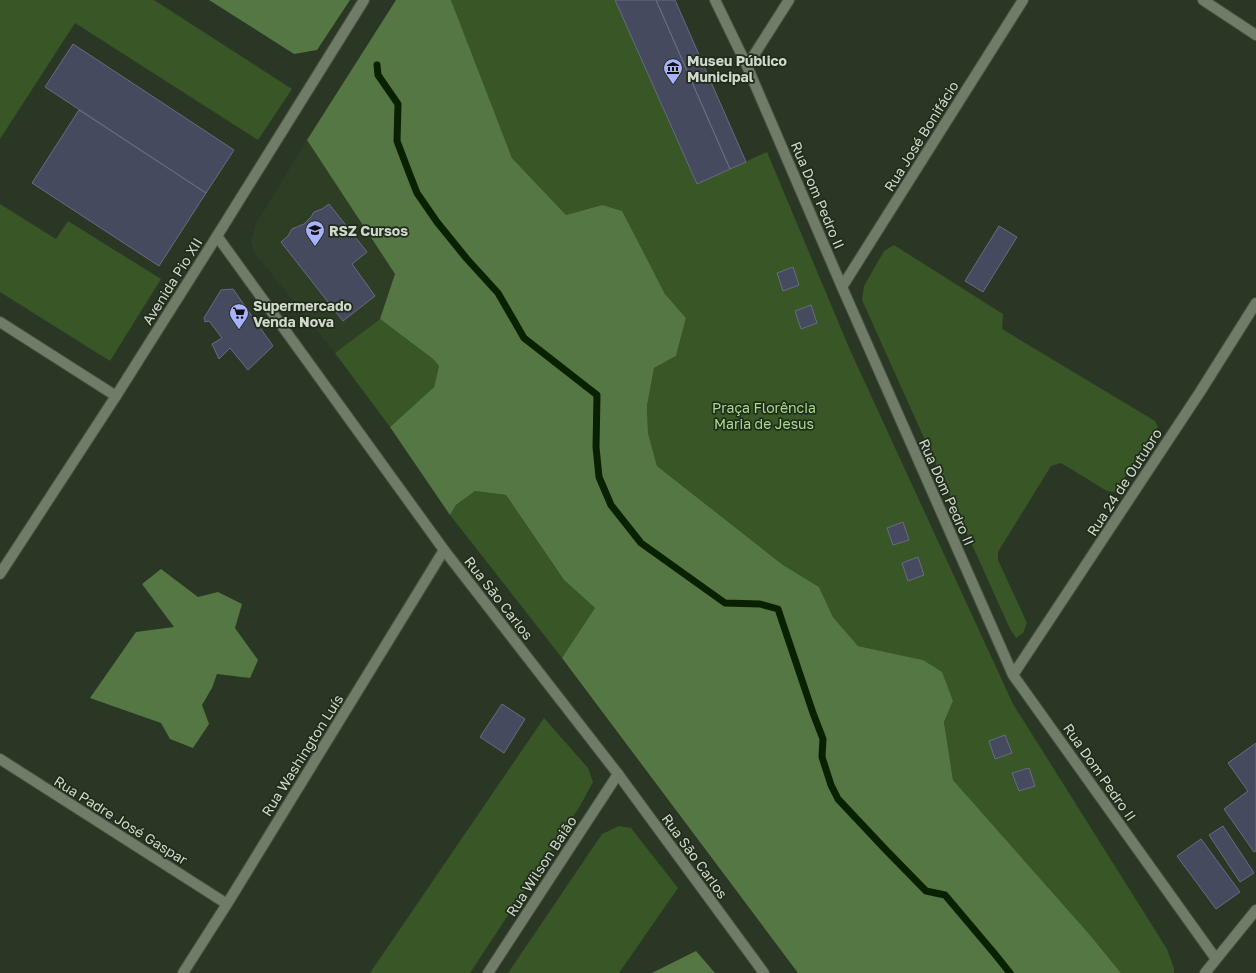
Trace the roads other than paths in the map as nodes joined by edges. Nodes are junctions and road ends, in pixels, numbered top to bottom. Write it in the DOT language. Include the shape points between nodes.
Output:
graph roads {
  1 [pos="364,0"];
  2 [pos="715,0"];
  3 [pos="789,0"];
  4 [pos="1023,0"];
  5 [pos="1202,0"];
  6 [pos="1256,35"];
  7 [pos="747,66"];
  8 [pos="217,236"];
  9 [pos="842,287"];
  10 [pos="1256,303"];
  11 [pos="0,322"];
  12 [pos="116,396"];
  13 [pos="444,550"];
  14 [pos="0,574"];
  15 [pos="1013,675"];
  16 [pos="0,759"];
  17 [pos="618,774"];
  18 [pos="227,904"];
  19 [pos="1256,910"];
  20 [pos="1216,959"];
  21 [pos="183,973"];
  22 [pos="488,973"];
  23 [pos="764,973"];
  24 [pos="1205,973"];
  1 -- 8 [label="street, Avenida Pio XII"];
  2 -- 7 [label="street, Rua Dom Pedro II"];
  3 -- 7 [label="street"];
  4 -- 9 [label="street, Rua José Bonifácio"];
  5 -- 6 [label="street"];
  7 -- 9 [label="street, Rua Dom Pedro II"];
  8 -- 12 [label="street, Avenida Pio XII"];
  8 -- 13 [label="street, Rua São Carlos"];
  9 -- 15 [label="street, Rua Dom Pedro II"];
  10 -- 15 [label="street, Rua 24 de Outubro"];
  11 -- 12 [label="street"];
  12 -- 14 [label="street, Avenida Pio XII"];
  13 -- 17 [label="street, Rua São Carlos"];
  13 -- 18 [label="street, Rua Washington Luís"];
  15 -- 20 [label="street, Rua Dom Pedro II"];
  16 -- 18 [label="street, Rua Padre José Gaspar"];
  17 -- 22 [label="street, Rua Wilson Baião"];
  17 -- 23 [label="street, Rua São Carlos"];
  18 -- 21 [label="street, Rua Washington Luís"];
  19 -- 20 [label="street"];
  20 -- 24 [label="street"];
}
